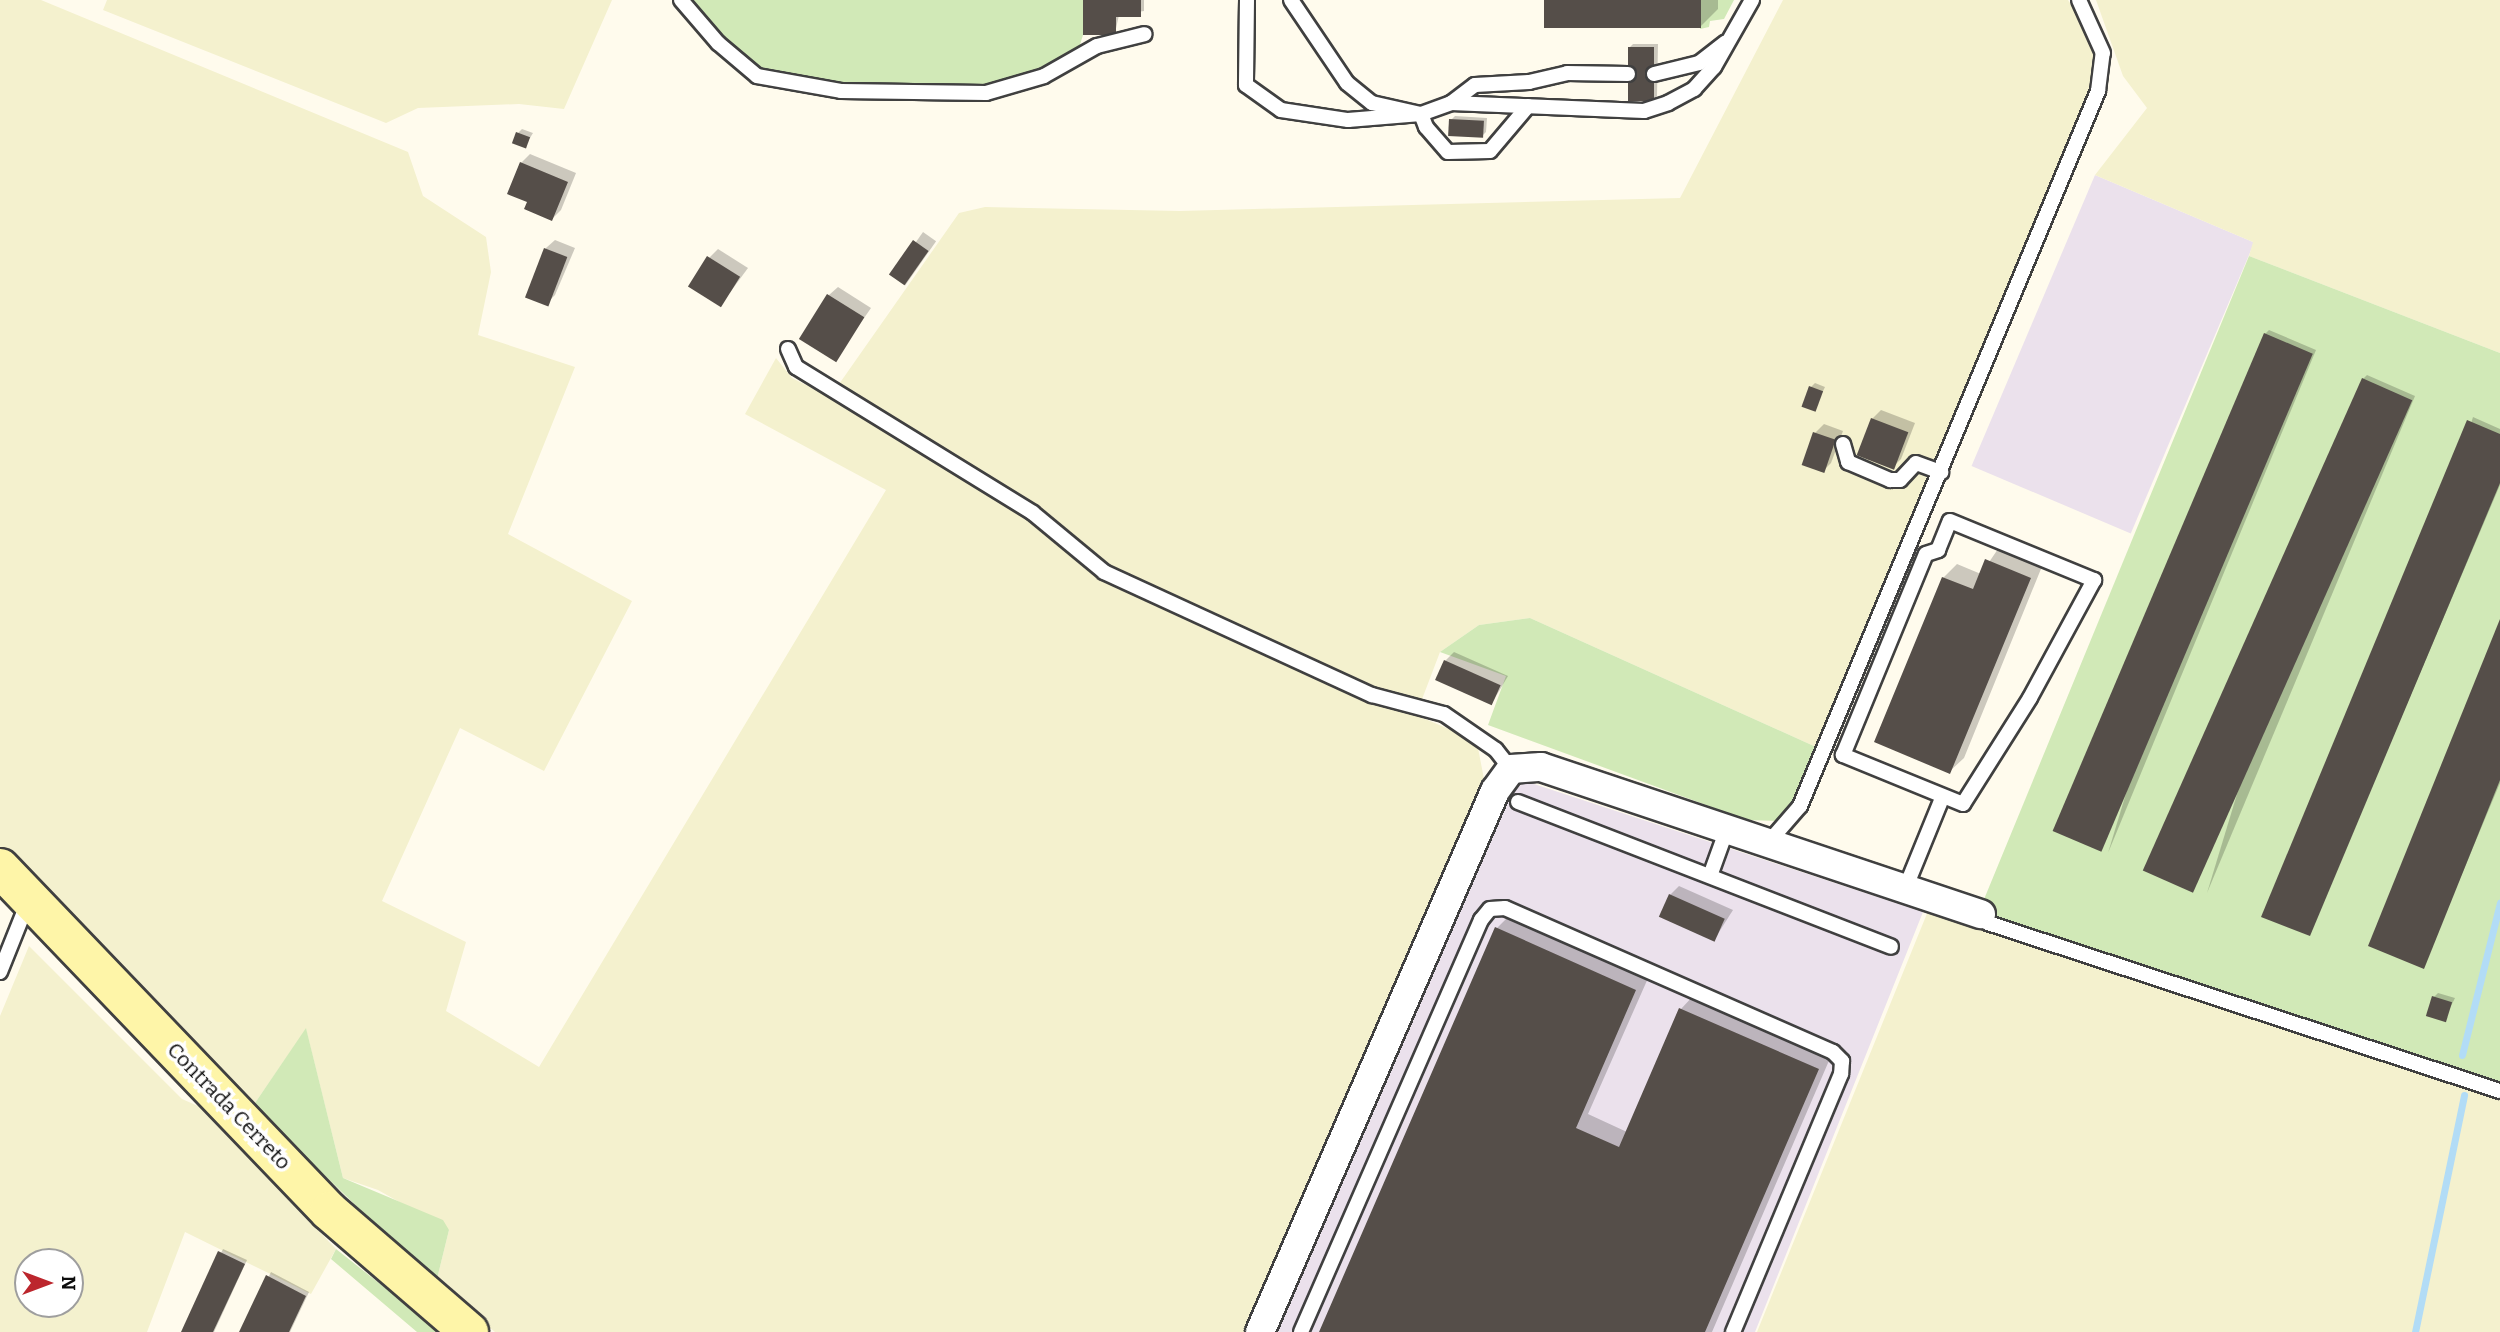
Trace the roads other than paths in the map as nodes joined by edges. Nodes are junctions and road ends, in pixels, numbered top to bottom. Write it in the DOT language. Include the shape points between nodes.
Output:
graph roads {
  1 [pos="681,0"];
  2 [pos="1247,0"];
  3 [pos="1291,0"];
  4 [pos="1752,0"];
  5 [pos="2079,0"];
  6 [pos="1144,34"];
  7 [pos="1730,39"];
  8 [pos="1628,74"];
  9 [pos="1654,74"];
  10 [pos="1451,103"];
  11 [pos="1528,106"];
  12 [pos="1422,114"];
  13 [pos="788,349"];
  14 [pos="1843,444"];
  15 [pos="1941,472"];
  16 [pos="1511,769"];
  17 [pos="1943,796"];
  18 [pos="1518,802"];
  19 [pos="1727,829"];
  20 [pos="1768,843"];
  21 [pos="0,868"];
  22 [pos="1710,876"];
  23 [pos="1905,889"];
  24 [pos="30,898"];
  25 [pos="1981,914"];
  26 [pos="1891,947"];
  27 [pos="0,972"];
  28 [pos="2500,1091"];
  29 [pos="469,1332"];
  30 [pos="1260,1332"];
  31 [pos="1301,1332"];
  32 [pos="1733,1332"];
  1 -- 6 [label="lane" via="718,43 757,76 842,92 986,93 1044,76 1097,46"];
  2 -- 12 [label="lane" via="1246,86 1281,110 1348,120"];
  3 -- 12 [label="lane" via="1347,83 1371,103"];
  4 -- 7 [label="lane"];
  5 -- 15 [label="lane" via="2103,53 2098,91"];
  7 -- 9 [label="lane" via="1699,63"];
  7 -- 11 [label="lane" via="1714,67 1693,89 1644,111"];
  8 -- 10 [label="lane" via="1567,73 1529,82 1475,86"];
  10 -- 11 [label="lane"];
  10 -- 12 [label="lane"];
  11 -- 12 [label="lane" via="1490,151 1448,152 1426,127"];
  13 -- 16 [label="lane" via="796,367 1033,513 1104,572 1371,695 1444,714 1496,750"];
  14 -- 15 [label="lane" via="1848,462 1889,480 1900,480 1916,463"];
  15 -- 20 [label="lane" via="1800,806"];
  16 -- 19 [label="street" via="1541,767"];
  16 -- 30 [label="street" via="1495,791"];
  17 -- 17 [label="lane" via="1843,755 1926,554 1938,550 1950,520 2094,580 2030,698 1963,804"];
  17 -- 23 [label="lane"];
  18 -- 22 [label="lane"];
  19 -- 20 [label="street"];
  19 -- 22 [label="lane"];
  20 -- 23 [label="street"];
  21 -- 24 [label="main road, Contrada Cerreto"];
  22 -- 26 [label="lane"];
  23 -- 25 [label="street"];
  24 -- 27 [label="lane"];
  24 -- 29 [label="main road, Contrada Cerreto" via="329,1211"];
  25 -- 28 [label="lane" via="1988,923"];
  31 -- 32 [label="lane" via="1481,920 1490,909 1505,908 1833,1052 1842,1061 1841,1074"];
}
